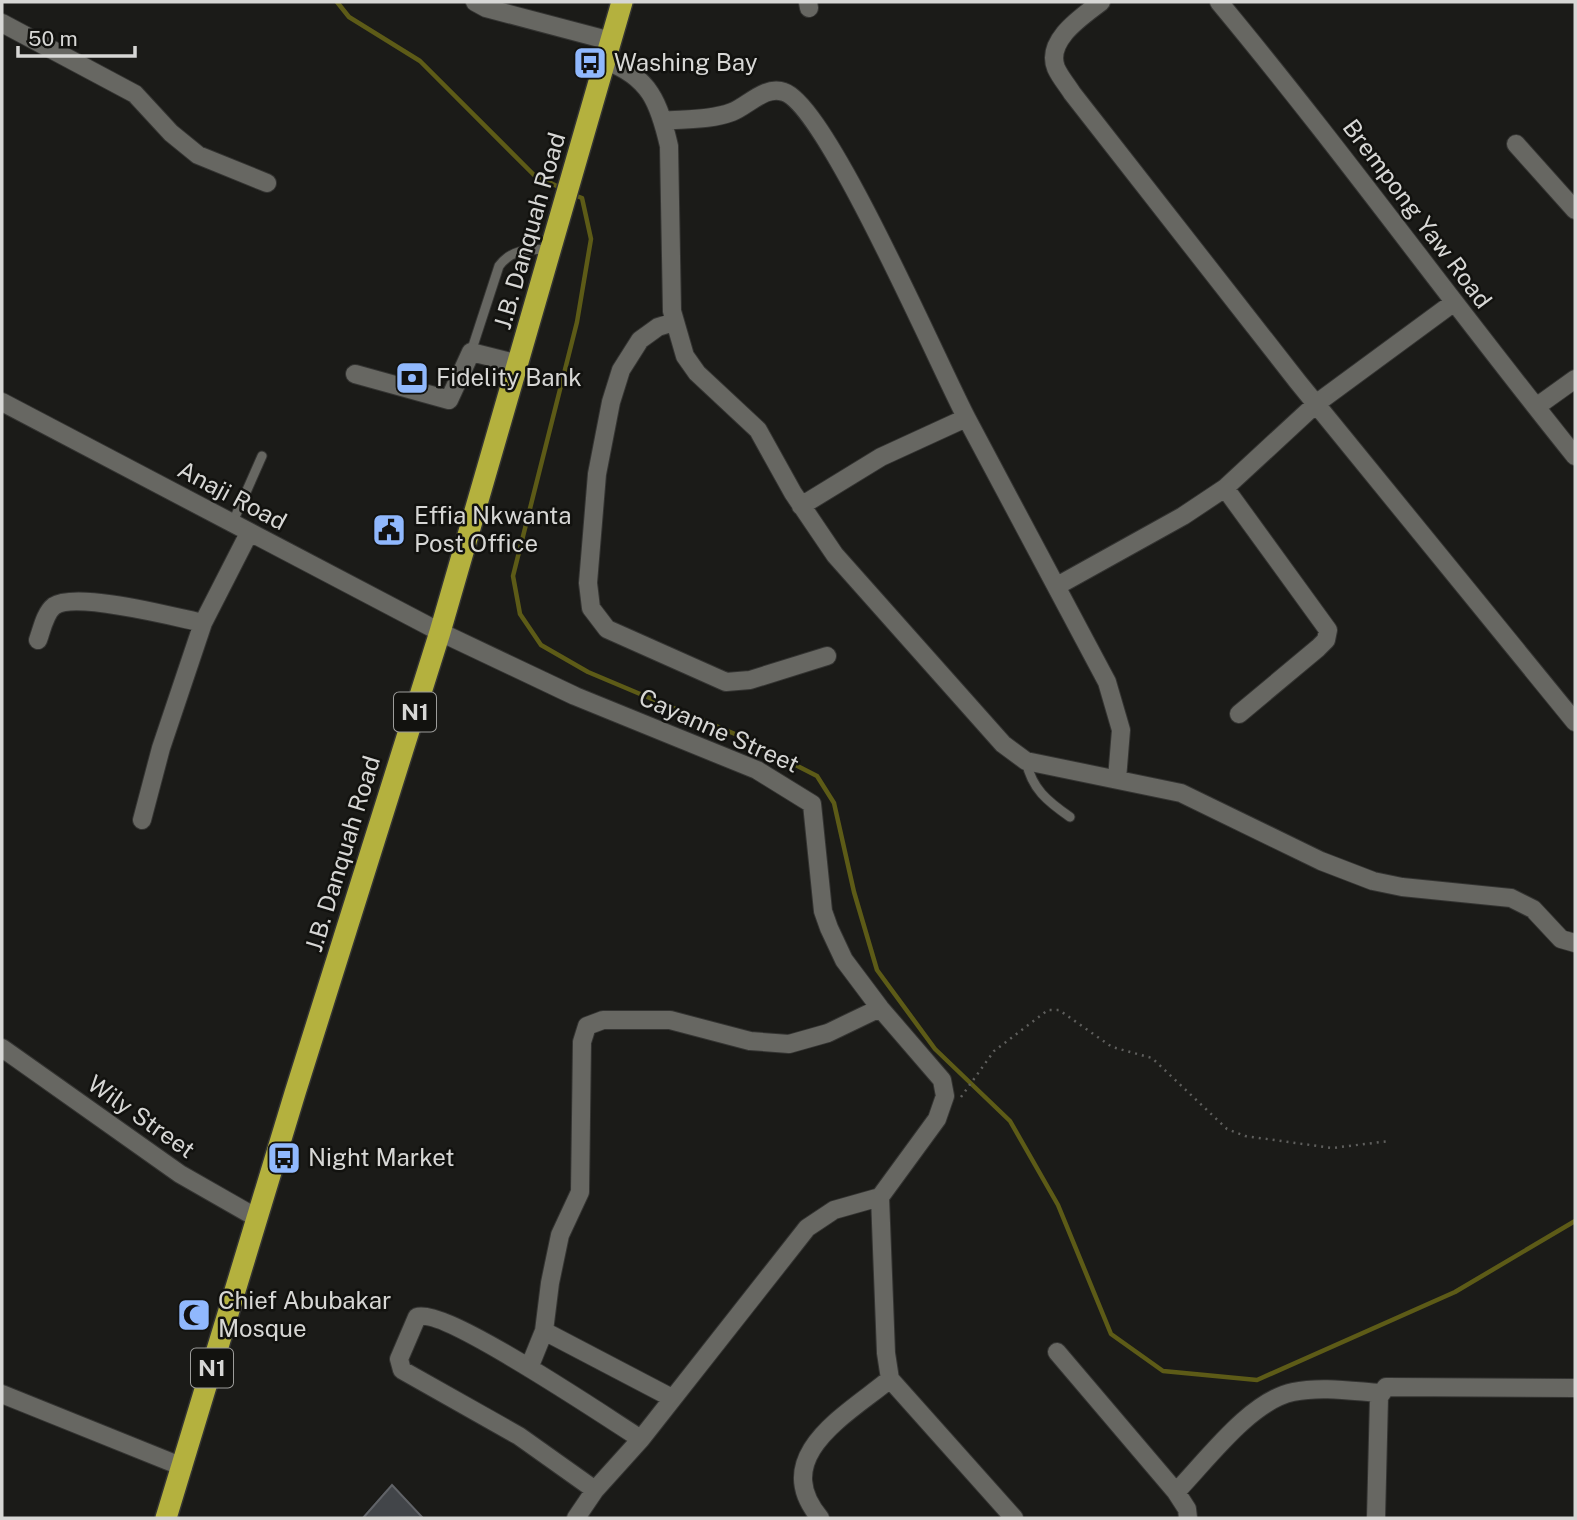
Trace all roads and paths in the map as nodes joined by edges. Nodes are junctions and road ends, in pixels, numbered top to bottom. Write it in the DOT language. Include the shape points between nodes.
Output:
graph roads {
  1 [pos="475,2"];
  2 [pos="622,2"];
  3 [pos="1101,2"];
  4 [pos="1219,2"];
  5 [pos="2,23"];
  6 [pos="608,51"];
  7 [pos="663,121"];
  8 [pos="1516,144"];
  9 [pos="267,183"];
  10 [pos="1575,210"];
  11 [pos="552,249"];
  12 [pos="1453,303"];
  13 [pos="674,322"];
  14 [pos="471,352"];
  15 [pos="519,364"];
  16 [pos="355,374"];
  17 [pos="1575,379"];
  18 [pos="2,402"];
  19 [pos="1317,402"];
  20 [pos="1535,407"];
  21 [pos="966,418"];
  22 [pos="262,456"];
  23 [pos="1575,456"];
  24 [pos="1225,488"];
  25 [pos="801,506"];
  26 [pos="232,524"];
  27 [pos="249,533"];
  28 [pos="1056,586"];
  29 [pos="203,623"];
  30 [pos="440,632"];
  31 [pos="38,640"];
  32 [pos="827,656"];
  33 [pos="1238,714"];
  34 [pos="1575,722"];
  35 [pos="1026,761"];
  36 [pos="1116,779"];
  37 [pos="1070,817"];
  38 [pos="142,820"];
  39 [pos="1575,943"];
  40 [pos="880,1008"];
  41 [pos="2,1048"];
  42 [pos="962,1096"];
  43 [pos="1390,1142"];
  44 [pos="880,1197"];
  45 [pos="257,1218"];
  46 [pos="544,1331"];
  47 [pos="1056,1352"];
  48 [pos="530,1368"];
  49 [pos="890,1379"];
  50 [pos="1575,1388"];
  51 [pos="1380,1393"];
  52 [pos="2,1394"];
  53 [pos="672,1398"];
  54 [pos="641,1439"];
  55 [pos="183,1467"];
  56 [pos="595,1490"];
  57 [pos="1176,1492"];
  58 [pos="166,1518"];
  59 [pos="576,1518"];
  60 [pos="820,1518"];
  61 [pos="1014,1518"];
  62 [pos="1188,1518"];
  63 [pos="1376,1518"];
  1 -- 6 [label="street"];
  2 -- 6 [label="highway, J.B. Danquah Road / N1"];
  3 -- 19 [label="street" via="1067,29 1054,55 1056,68"];
  4 -- 12 [label="street, Brempong Yaw Road" via="1290,87"];
  5 -- 9 [label="street" via="135,94 171,134 198,155"];
  6 -- 7 [label="street" via="642,80"];
  6 -- 11 [label="highway, J.B. Danquah Road / N1"];
  7 -- 13 [label="street" via="669,146"];
  7 -- 21 [label="street" via="732,112 772,91 786,92 800,102 863,207"];
  8 -- 10 [label="street"];
  11 -- 14 [label="lane" via="517,251 506,257"];
  11 -- 15 [label="highway, J.B. Danquah Road / N1"];
  12 -- 19 [label="street"];
  12 -- 20 [label="street, Brempong Yaw Road"];
  13 -- 25 [label="street" via="685,356 758,430"];
  13 -- 32 [label="street" via="640,340 621,370 611,402 597,474 588,583 591,608 607,629 726,682 750,680"];
  14 -- 15 [label="street"];
  14 -- 16 [label="street" via="449,400"];
  15 -- 30 [label="highway, J.B. Danquah Road / N1"];
  17 -- 20 [label="street"];
  18 -- 26 [label="street, Anaji Road"];
  19 -- 24 [label="street"];
  19 -- 34 [label="street"];
  20 -- 23 [label="street, Brempong Yaw Road"];
  21 -- 25 [label="street" via="881,457"];
  21 -- 28 [label="street"];
  22 -- 26 [label="lane"];
  24 -- 28 [label="street"];
  24 -- 33 [label="street" via="1328,630 1318,648"];
  25 -- 35 [label="street" via="844,565 1003,744"];
  26 -- 27 [label="street, Anaji Road"];
  27 -- 29 [label="street"];
  27 -- 30 [label="street, Anaji Road"];
  28 -- 36 [label="street" via="1107,682 1118,715 1121,749"];
  29 -- 31 [label="street" via="65,601 50,610"];
  29 -- 38 [label="street"];
  30 -- 40 [label="street, Cayanne Street" via="575,696 757,769 806,798 815,810 823,911 844,960"];
  30 -- 45 [label="highway, J.B. Danquah Road / N1"];
  35 -- 36 [label="street"];
  35 -- 37 [label="lane" via="1037,792"];
  36 -- 39 [label="street" via="1181,793 1286,845 1373,881 1511,898 1534,909 1561,939"];
  40 -- 44 [label="street, Cayanne Street" via="945,1088 937,1119"];
  40 -- 46 [label="street" via="828,1033 789,1044 750,1041 670,1020 603,1020 587,1026 582,1042 580,1192 561,1235"];
  41 -- 45 [label="street, Wily Street" via="180,1174"];
  42 -- 43 [label="path" via="995,1051 1048,1010 1059,1010 1112,1047 1152,1058 1227,1129 1245,1136 1332,1148"];
  44 -- 49 [label="street"];
  44 -- 53 [label="street" via="815,1220"];
  45 -- 55 [label="highway, J.B. Danquah Road / N1"];
  46 -- 48 [label="street"];
  46 -- 53 [label="street"];
  47 -- 57 [label="street"];
  48 -- 54 [label="street"];
  48 -- 56 [label="street" via="459,1328 423,1315 415,1319 399,1361 402,1370 519,1436"];
  49 -- 60 [label="street" via="807,1453 803,1467 806,1495"];
  49 -- 61 [label="street"];
  50 -- 51 [label="street" via="1395,1385"];
  51 -- 57 [label="street" via="1323,1389 1264,1402"];
  51 -- 63 [label="street"];
  52 -- 55 [label="street"];
  53 -- 54 [label="street"];
  54 -- 56 [label="street"];
  55 -- 58 [label="highway, J.B. Danquah Road / N1"];
  56 -- 59 [label="street"];
  57 -- 62 [label="street"];
}
